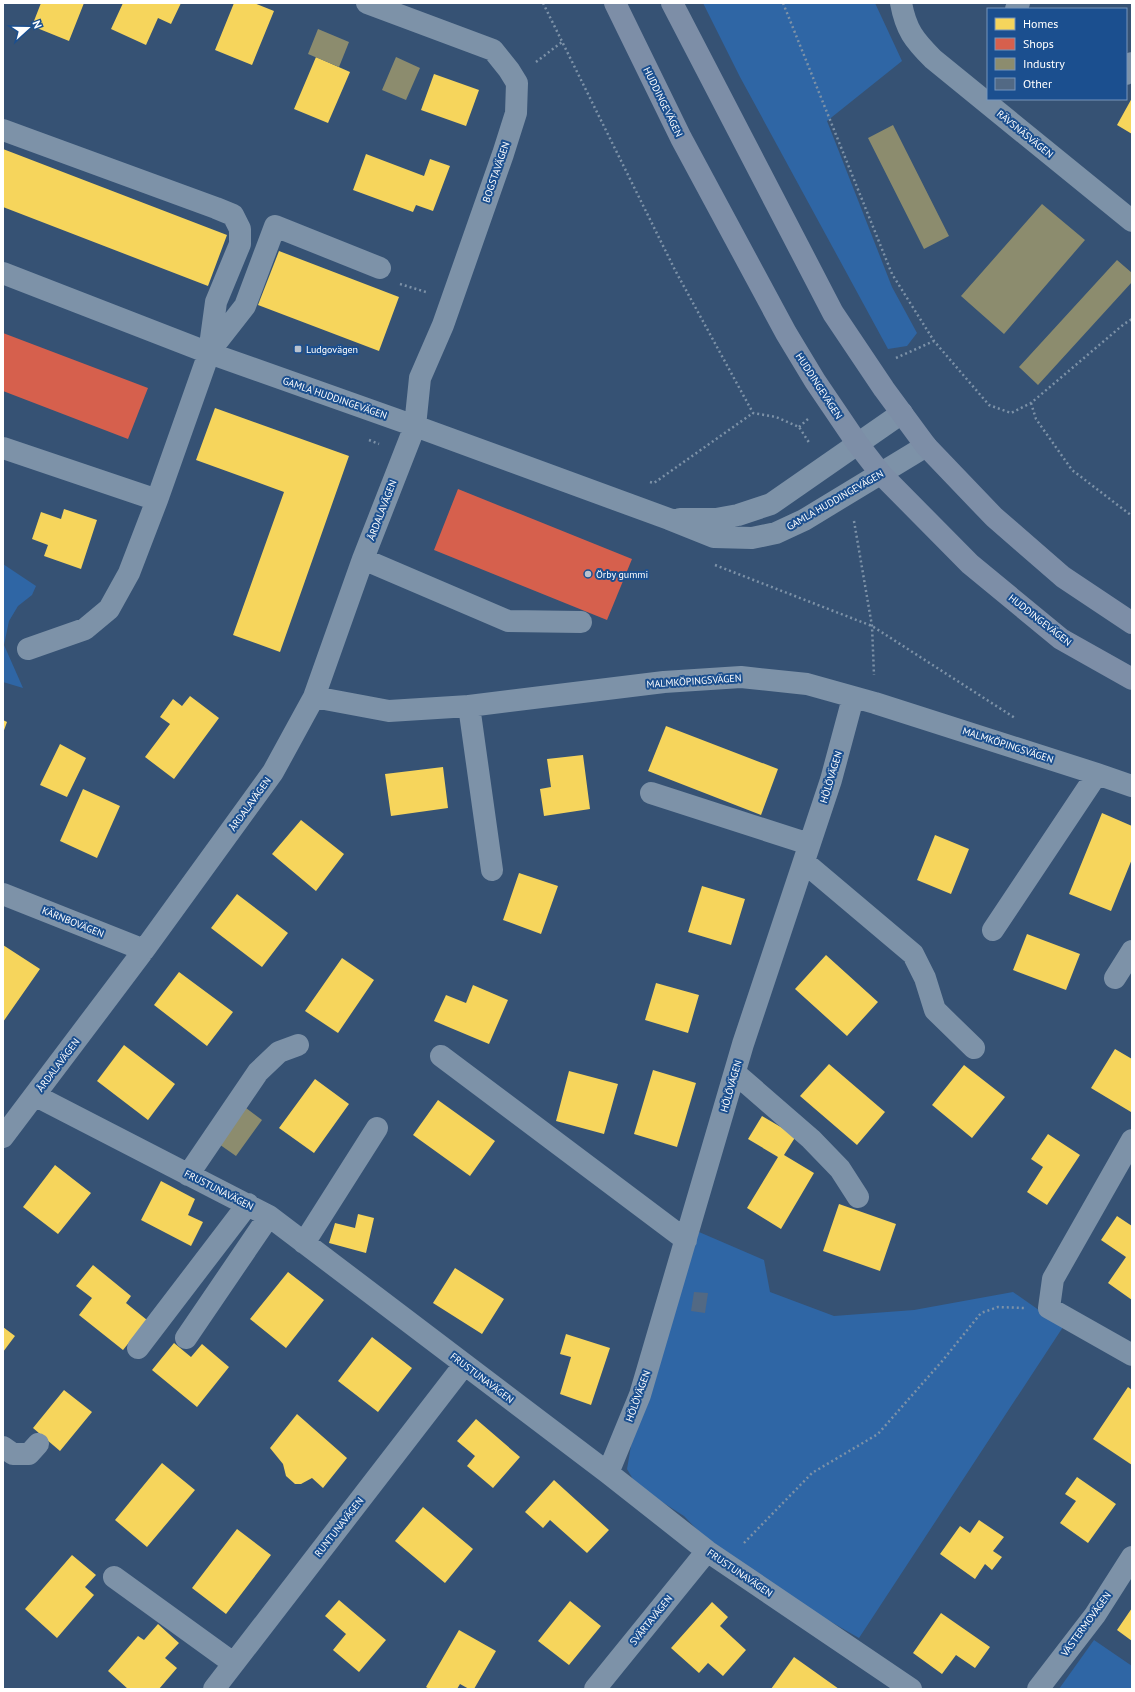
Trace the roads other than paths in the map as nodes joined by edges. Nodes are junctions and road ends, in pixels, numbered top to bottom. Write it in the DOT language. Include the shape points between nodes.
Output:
graph roads {
  1 [pos="367,3"];
  2 [pos="615,3"];
  3 [pos="672,3"];
  4 [pos="900,3"];
  5 [pos="1132,63"];
  6 [pos="1127,72"];
  7 [pos="3,130"];
  8 [pos="1132,221"];
  9 [pos="380,268"];
  10 [pos="3,273"];
  11 [pos="209,353"];
  12 [pos="902,413"];
  13 [pos="416,426"];
  14 [pos="857,443"];
  15 [pos="926,446"];
  16 [pos="3,448"];
  17 [pos="881,474"];
  18 [pos="157,500"];
  19 [pos="669,519"];
  20 [pos="363,559"];
  21 [pos="581,622"];
  22 [pos="1132,623"];
  23 [pos="28,649"];
  24 [pos="1132,679"];
  25 [pos="314,697"];
  26 [pos="853,698"];
  27 [pos="469,706"];
  28 [pos="1097,774"];
  29 [pos="1132,786"];
  30 [pos="650,793"];
  31 [pos="807,853"];
  32 [pos="492,870"];
  33 [pos="3,894"];
  34 [pos="993,930"];
  35 [pos="144,950"];
  36 [pos="1132,951"];
  37 [pos="1115,978"];
  38 [pos="298,1045"];
  39 [pos="974,1048"];
  40 [pos="441,1056"];
  41 [pos="735,1073"];
  42 [pos="36,1096"];
  43 [pos="377,1128"];
  44 [pos="3,1137"];
  45 [pos="1132,1140"];
  46 [pos="188,1175"];
  47 [pos="858,1197"];
  48 [pos="248,1204"];
  49 [pos="269,1216"];
  50 [pos="686,1240"];
  51 [pos="304,1242"];
  52 [pos="186,1338"];
  53 [pos="138,1348"];
  54 [pos="1132,1355"];
  55 [pos="464,1365"];
  56 [pos="38,1444"];
  57 [pos="3,1447"];
  58 [pos="608,1473"];
  59 [pos="707,1551"];
  60 [pos="1132,1557"];
  61 [pos="114,1577"];
  62 [pos="234,1664"];
  63 [pos="214,1689"];
  64 [pos="595,1689"];
  65 [pos="911,1689"];
  66 [pos="1038,1689"];
  1 -- 13 [label="street, BOGSTAVÄGEN" via="493,50 517,83 516,113 503,154 452,300 420,378"];
  2 -- 14 [label="main road, HUDDINGEVÄGEN" via="681,138 786,333"];
  3 -- 12 [label="main road" via="833,313"];
  4 -- 8 [label="street, RÄVSNÄSVÄGEN" via="914,40 933,59"];
  5 -- 6 [label="street"];
  7 -- 11 [label="street" via="232,215 240,229 240,244 216,302"];
  9 -- 11 [label="street" via="275,226 245,306"];
  10 -- 11 [label="street, GAMLA HUDDINGEVÄGEN"];
  11 -- 13 [label="street, GAMLA HUDDINGEVÄGEN"];
  11 -- 18 [label="street"];
  12 -- 14 [label="street, GAMLA HUDDINGEVÄGEN"];
  12 -- 15 [label="main road"];
  13 -- 19 [label="street, GAMLA HUDDINGEVÄGEN"];
  13 -- 20 [label="street, ÅRDALAVÄGEN"];
  14 -- 17 [label="main road, HUDDINGEVÄGEN"];
  14 -- 19 [label="street, GAMLA HUDDINGEVÄGEN" via="771,504 716,519"];
  15 -- 17 [label="street, GAMLA HUDDINGEVÄGEN"];
  15 -- 22 [label="main road" via="994,516 1063,577"];
  16 -- 18 [label="street"];
  17 -- 19 [label="street, GAMLA HUDDINGEVÄGEN" via="804,520 776,533 752,538 714,537"];
  17 -- 24 [label="main road, HUDDINGEVÄGEN" via="970,564 1061,639"];
  18 -- 23 [label="street" via="129,573 109,609 85,629"];
  20 -- 21 [label="street" via="508,620"];
  20 -- 25 [label="street, ÅRDALAVÄGEN"];
  25 -- 27 [label="street, MALMKÖPINGSVÄGEN" via="389,710"];
  25 -- 35 [label="street, ÅRDALAVÄGEN" via="273,772"];
  26 -- 27 [label="street, MALMKÖPINGSVÄGEN" via="807,684 741,677 664,682"];
  26 -- 28 [label="street, MALMKÖPINGSVÄGEN"];
  26 -- 31 [label="street, HÖLÖVÄGEN" via="831,780"];
  27 -- 32 [label="street"];
  28 -- 29 [label="street, MALMKÖPINGSVÄGEN"];
  28 -- 34 [label="street"];
  30 -- 31 [label="street"];
  31 -- 39 [label="street" via="912,954 925,978 935,1010"];
  31 -- 41 [label="street, HÖLÖVÄGEN"];
  33 -- 35 [label="street, KÄRNBOVÄGEN"];
  35 -- 42 [label="street, ÅRDALAVÄGEN"];
  36 -- 37 [label="street"];
  38 -- 46 [label="street" via="279,1052 258,1072"];
  40 -- 50 [label="street"];
  41 -- 47 [label="street" via="811,1139 840,1169"];
  41 -- 50 [label="street, HÖLÖVÄGEN"];
  42 -- 44 [label="street, ÅRDALAVÄGEN"];
  42 -- 46 [label="street, FRUSTUNAVÄGEN"];
  43 -- 51 [label="street"];
  45 -- 54 [label="street" via="1053,1279 1049,1308"];
  46 -- 48 [label="street, FRUSTUNAVÄGEN"];
  48 -- 49 [label="street, FRUSTUNAVÄGEN"];
  48 -- 53 [label="street"];
  49 -- 51 [label="street, FRUSTUNAVÄGEN"];
  49 -- 52 [label="street"];
  50 -- 58 [label="street, HÖLÖVÄGEN" via="640,1395"];
  51 -- 55 [label="street, FRUSTUNAVÄGEN"];
  55 -- 58 [label="street, FRUSTUNAVÄGEN"];
  55 -- 62 [label="street, RUNTUNAVÄGEN"];
  56 -- 57 [label="street" via="29,1454 13,1454"];
  58 -- 59 [label="street, FRUSTUNAVÄGEN"];
  59 -- 64 [label="street, SVÄRTAVÄGEN"];
  59 -- 65 [label="street, FRUSTUNAVÄGEN"];
  60 -- 66 [label="street, VÄSTERMOVÄGEN" via="1095,1614"];
  61 -- 62 [label="street"];
  62 -- 63 [label="street, RUNTUNAVÄGEN"];
}
